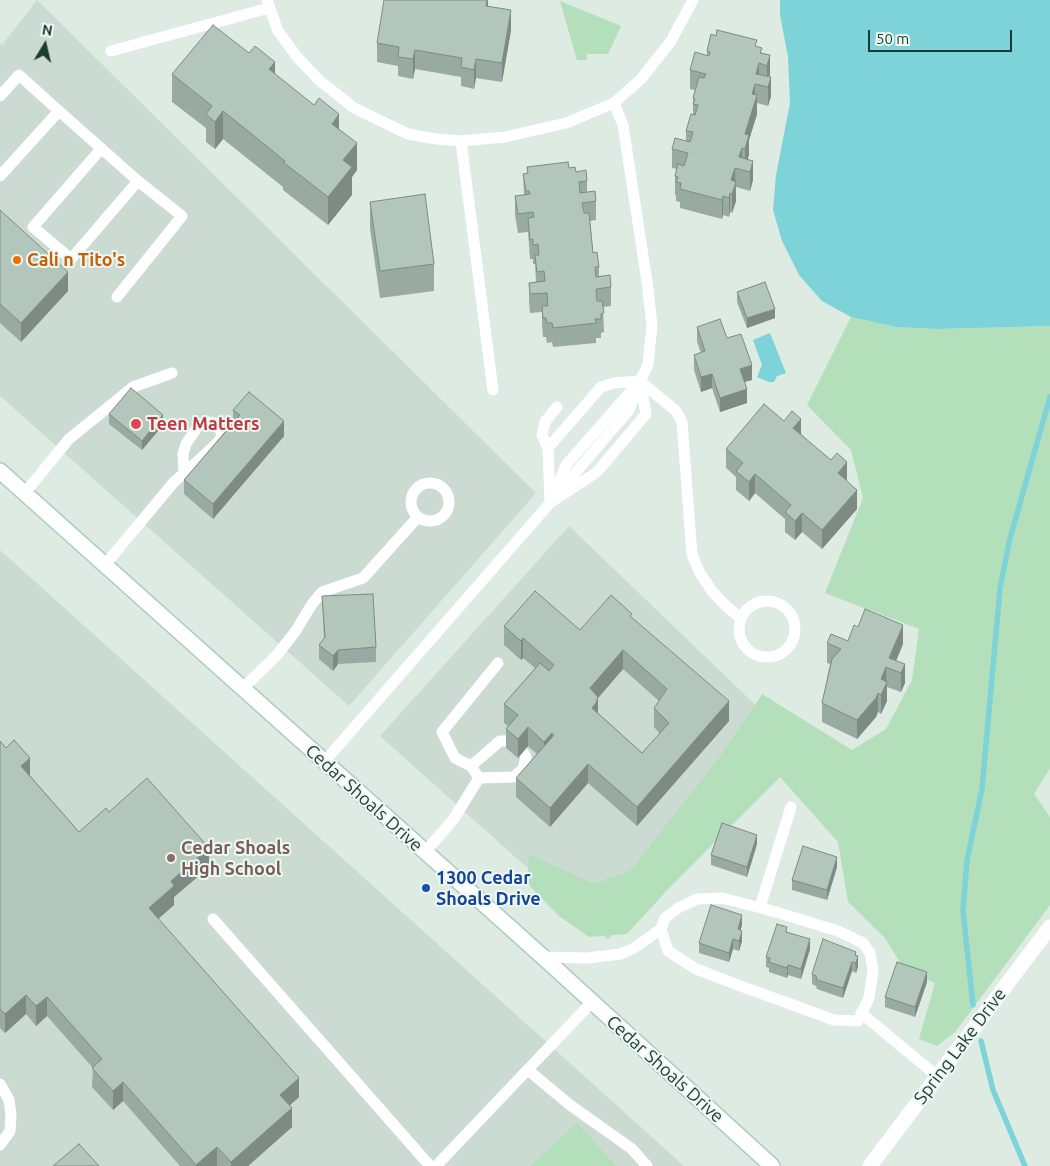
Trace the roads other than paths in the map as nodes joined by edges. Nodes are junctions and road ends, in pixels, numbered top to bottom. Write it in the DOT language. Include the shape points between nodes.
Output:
graph roads {
  1 [pos="694,0"];
  2 [pos="268,4"];
  3 [pos="111,51"];
  4 [pos="0,96"];
  5 [pos="614,103"];
  6 [pos="59,111"];
  7 [pos="461,142"];
  8 [pos="101,149"];
  9 [pos="0,176"];
  10 [pos="138,181"];
  11 [pos="117,297"];
  12 [pos="172,373"];
  13 [pos="640,381"];
  14 [pos="493,390"];
  15 [pos="558,407"];
  16 [pos="548,448"];
  17 [pos="0,471"];
  18 [pos="184,473"];
  19 [pos="24,494"];
  20 [pos="550,503"];
  21 [pos="418,517"];
  22 [pos="104,566"];
  23 [pos="740,618"];
  24 [pos="498,663"];
  25 [pos="242,689"];
  26 [pos="512,741"];
  27 [pos="523,752"];
  28 [pos="324,762"];
  29 [pos="471,766"];
  30 [pos="479,778"];
  31 [pos="790,806"];
  32 [pos="424,853"];
  33 [pos="760,907"];
  34 [pos="213,919"];
  35 [pos="1050,927"];
  36 [pos="661,929"];
  37 [pos="542,957"];
  38 [pos="592,1002"];
  39 [pos="862,1013"];
  40 [pos="528,1070"];
  41 [pos="937,1076"];
  42 [pos="0,1084"];
  43 [pos="0,1145"];
  44 [pos="430,1166"];
  45 [pos="436,1166"];
  46 [pos="647,1166"];
  47 [pos="772,1166"];
  48 [pos="870,1166"];
  1 -- 5 [label="lane" via="671,41 641,79"];
  2 -- 3 [label="lane"];
  2 -- 7 [label="lane" via="278,31 298,58 354,108 408,134"];
  4 -- 6 [label="lane" via="19,75"];
  5 -- 7 [label="lane" via="566,123 505,137"];
  5 -- 13 [label="lane" via="623,125 652,325 648,365"];
  6 -- 8 [label="lane"];
  6 -- 9 [label="lane"];
  7 -- 14 [label="lane"];
  8 -- 10 [label="lane"];
  8 -- 10 [label="lane" via="33,227 71,259"];
  10 -- 11 [label="lane" via="182,216"];
  12 -- 19 [label="lane" via="133,387 69,439"];
  13 -- 16 [label="lane" via="601,387"];
  13 -- 20 [label="lane" via="566,465"];
  13 -- 20 [label="lane" via="646,414 597,472"];
  13 -- 23 [label="lane" via="676,411 682,422 692,555 712,591"];
  15 -- 16 [label="lane" via="545,422 542,435"];
  16 -- 20 [label="lane"];
  17 -- 19 [label="street, Cedar Shoals Drive"];
  18 -- 22 [label="lane"];
  19 -- 22 [label="street, Cedar Shoals Drive"];
  20 -- 28 [label="lane"];
  21 -- 25 [label="lane" via="363,578 322,592 296,632"];
  22 -- 25 [label="street, Cedar Shoals Drive"];
  23 -- 23 [label="lane" via="740,639 745,648 759,656 780,654 794,637 790,613 773,601 752,605"];
  24 -- 29 [label="lane" via="442,732 455,758"];
  25 -- 28 [label="street, Cedar Shoals Drive"];
  26 -- 29 [label="lane" via="500,740"];
  27 -- 30 [label="lane" via="526,756 524,769 513,777"];
  28 -- 32 [label="street, Cedar Shoals Drive"];
  29 -- 30 [label="lane"];
  30 -- 32 [label="lane" via="453,820"];
  31 -- 33 [label="lane"];
  32 -- 37 [label="street, Cedar Shoals Drive"];
  33 -- 36 [label="lane" via="722,898 697,899 665,918"];
  33 -- 39 [label="lane" via="838,931 863,943 870,952 873,970 869,998"];
  34 -- 44 [label="lane"];
  35 -- 41 [label="street, Spring Lake Drive"];
  36 -- 37 [label="lane" via="622,954 587,958"];
  36 -- 39 [label="lane" via="668,951 696,969 834,1020 858,1021"];
  37 -- 38 [label="street, Cedar Shoals Drive"];
  38 -- 40 [label="lane"];
  38 -- 47 [label="street, Cedar Shoals Drive"];
  39 -- 41 [label="lane"];
  40 -- 45 [label="lane"];
  40 -- 46 [label="lane" via="632,1150"];
  41 -- 48 [label="street, Spring Lake Drive"];
  42 -- 43 [label="lane" via="9,1100 12,1115 10,1131"];
}
